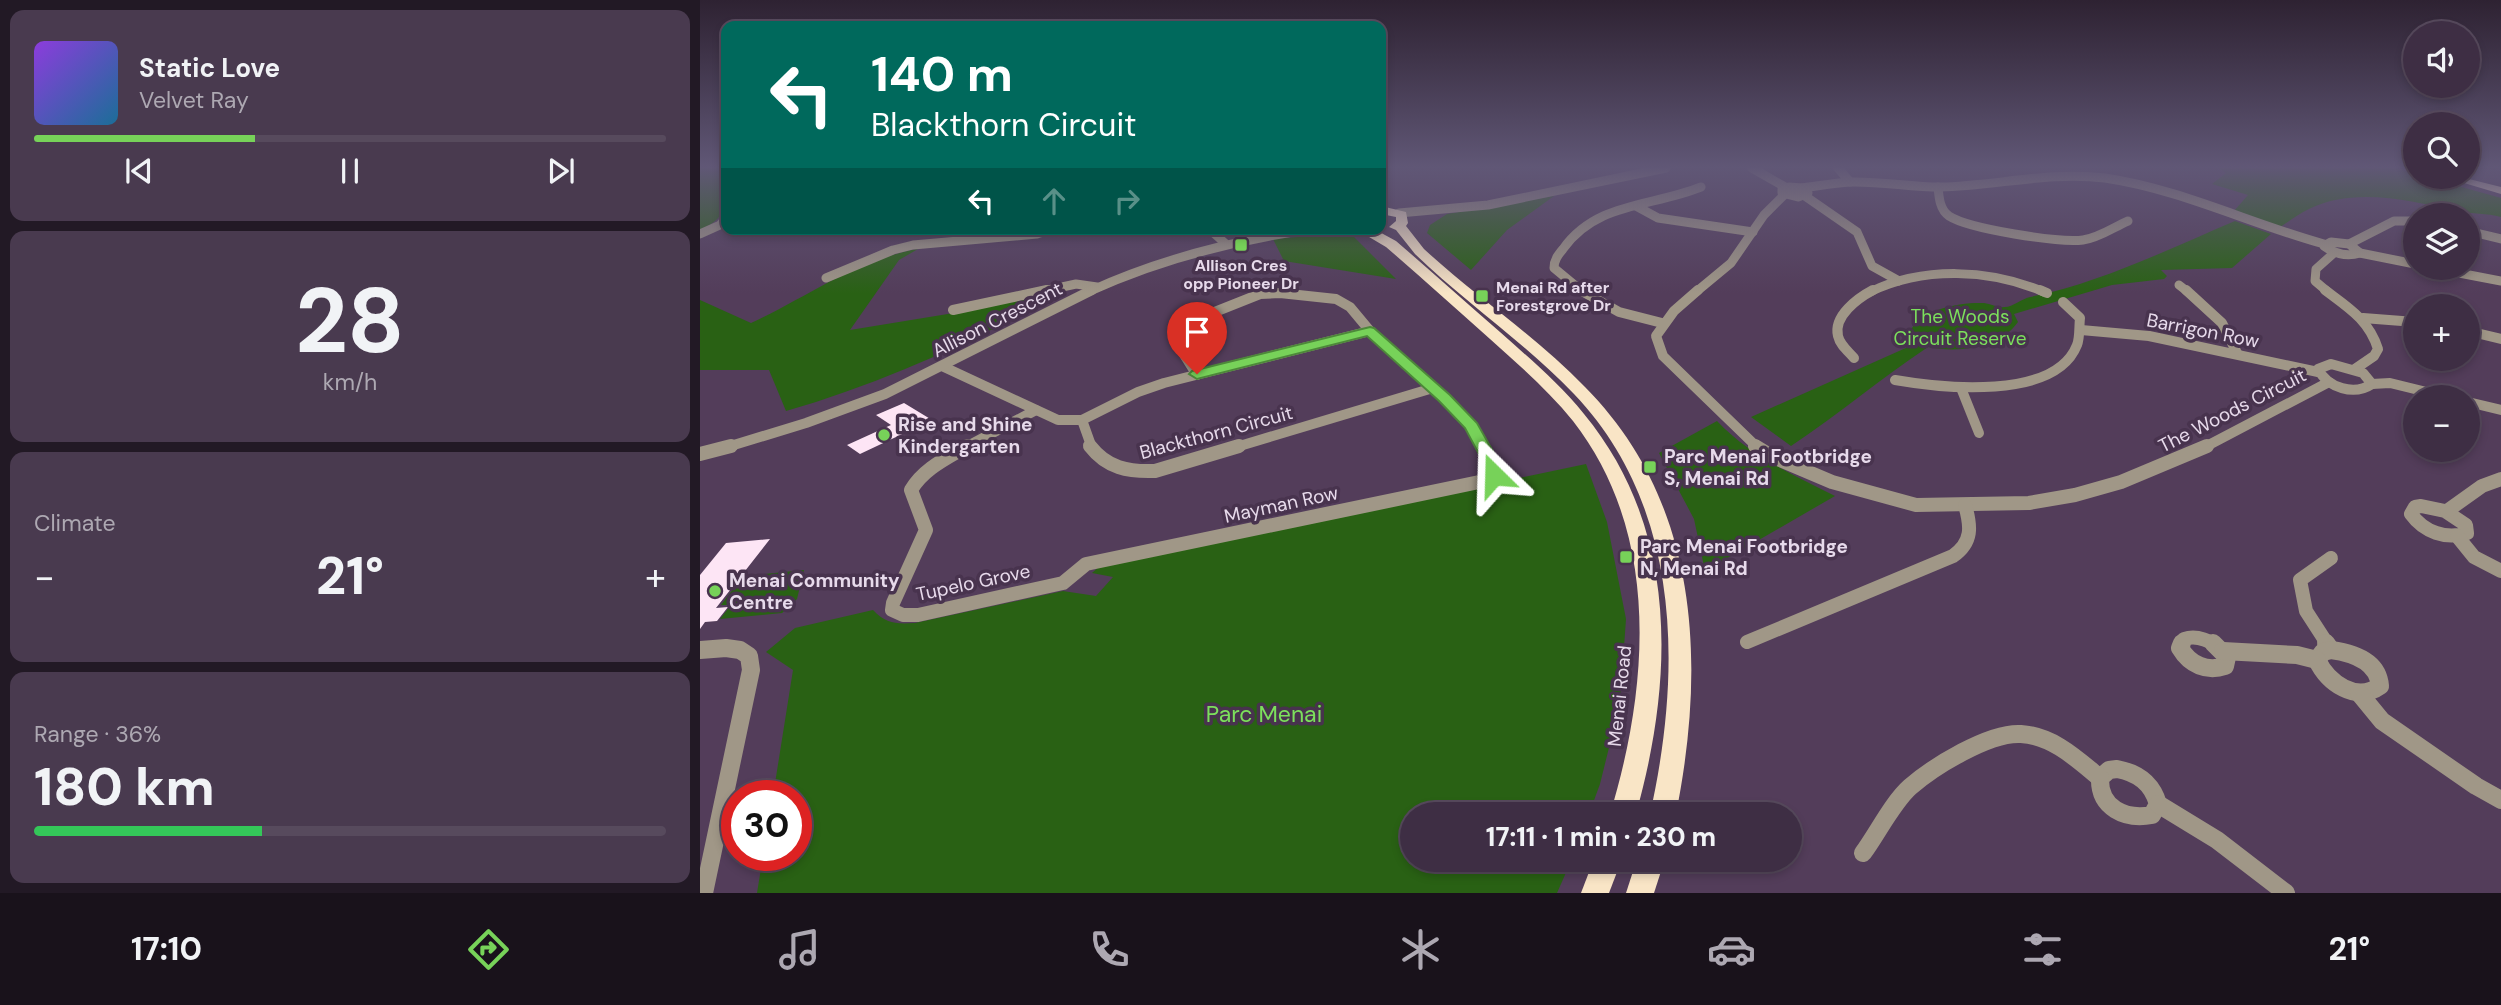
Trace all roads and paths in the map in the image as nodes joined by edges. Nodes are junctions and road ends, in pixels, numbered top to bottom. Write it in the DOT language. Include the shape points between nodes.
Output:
graph roads {
  1 [pos="1453,210"];
  2 [pos="1620,210"];
  3 [pos="1643,210"];
  4 [pos="1770,210"];
  5 [pos="1823,210"];
  6 [pos="1944,210"];
  7 [pos="2219,210"];
  8 [pos="1386,211"];
  9 [pos="1400,219"];
  10 [pos="2129,221"];
  11 [pos="2403,222"];
  12 [pos="721,224"];
  13 [pos="1386,228"];
  14 [pos="1753,232"];
  15 [pos="700,233"];
  16 [pos="2480,233"];
  17 [pos="1026,235"];
  18 [pos="1216,235"];
  19 [pos="1232,235"];
  20 [pos="1276,235"];
  21 [pos="1373,235"];
  22 [pos="2501,239"];
  23 [pos="1239,241"];
  24 [pos="1226,244"];
  25 [pos="2324,244"];
  26 [pos="2349,244"];
  27 [pos="2334,253"];
  28 [pos="2360,253"];
  29 [pos="2403,262"];
  30 [pos="2480,277"];
  31 [pos="826,278"];
  32 [pos="1899,281"];
  33 [pos="2501,281"];
  34 [pos="2179,285"];
  35 [pos="1098,287"];
  36 [pos="2047,293"];
  37 [pos="2063,302"];
  38 [pos="953,310"];
  39 [pos="2363,318"];
  40 [pos="2403,321"];
  41 [pos="1662,323"];
  42 [pos="2081,330"];
  43 [pos="1370,331"];
  44 [pos="2480,334"];
  45 [pos="2501,339"];
  46 [pos="2237,353"];
  47 [pos="1854,358"];
  48 [pos="944,367"];
  49 [pos="2356,369"];
  50 [pos="2318,372"];
  51 [pos="1197,374"];
  52 [pos="1895,380"];
  53 [pos="2329,382"];
  54 [pos="2372,384"];
  55 [pos="2403,386"];
  56 [pos="1433,388"];
  57 [pos="1961,388"];
  58 [pos="2480,405"];
  59 [pos="1036,410"];
  60 [pos="2501,410"];
  61 [pos="1082,420"];
  62 [pos="1979,433"];
  63 [pos="700,454"];
  64 [pos="2501,479"];
  65 [pos="1965,505"];
  66 [pos="2447,511"];
  67 [pos="2457,536"];
  68 [pos="2331,558"];
  69 [pos="1086,564"];
  70 [pos="2501,571"];
  71 [pos="1747,642"];
  72 [pos="700,650"];
  73 [pos="2331,650"];
  74 [pos="2224,651"];
  75 [pos="2317,660"];
  76 [pos="2359,693"];
  77 [pos="2100,778"];
  78 [pos="2501,800"];
  79 [pos="1626,802"];
  80 [pos="1665,802"];
  81 [pos="2158,804"];
  82 [pos="1863,853"];
  83 [pos="1603,872"];
  84 [pos="1647,872"];
  85 [pos="704,893"];
  86 [pos="1595,893"];
  87 [pos="1640,893"];
  88 [pos="2286,893"];
  1 -- 9 [label="street"];
  2 -- 41 [label="street" via="1587,222 1554,261 1554,268 1602,306"];
  3 -- 14 [label="street" via="1658,218"];
  4 -- 14 [label="street"];
  5 -- 32 [label="street" via="1857,232 1872,266"];
  6 -- 10 [label="street" via="1974,226 2055,241 2084,240"];
  7 -- 25 [label="street" via="2276,232"];
  8 -- 9 [label="main road"];
  9 -- 13 [label="main road"];
  9 -- 80 [label="main road" via="1418,249 1586,396 1623,445 1649,491 1672,563 1681,642 1678,737"];
  11 -- 26 [label="street"];
  12 -- 15 [label="street"];
  14 -- 41 [label="street" via="1720,274 1679,303"];
  16 -- 22 [label="street"];
  17 -- 31 [label="street" via="913,245"];
  18 -- 24 [label="street"];
  19 -- 23 [label="street"];
  20 -- 23 [label="street, Allison Crescent"];
  21 -- 79 [label="main road, Menai Road" via="1391,244 1562,398 1589,430 1623,491 1643,554 1652,662 1641,746"];
  23 -- 24 [label="street, Allison Crescent"];
  24 -- 35 [label="street, Allison Crescent"];
  25 -- 26 [label="street"];
  25 -- 27 [label="street"];
  26 -- 28 [label="street"];
  27 -- 28 [label="street"];
  27 -- 39 [label="street" via="2316,269 2315,281"];
  28 -- 29 [label="street"];
  30 -- 33 [label="street"];
  32 -- 36 [label="street" via="1983,275"];
  32 -- 47 [label="street" via="1869,293 1839,320 1839,341"];
  34 -- 46 [label="street" via="2226,326"];
  35 -- 38 [label="street" via="1076,284"];
  35 -- 48 [label="street, Allison Crescent"];
  37 -- 42 [label="street" via="2080,318"];
  39 -- 40 [label="street"];
  39 -- 49 [label="street" via="2378,349"];
  41 -- 65 [label="street, The Woods Circuit" via="1656,336 1663,356 1743,435 1773,457 1832,482 1916,505"];
  42 -- 46 [label="street, Barrigon Row"];
  42 -- 57 [label="street" via="2074,354 2054,370 2010,385"];
  43 -- 51 [label="street"];
  43 -- 51 [label="street" via="1350,307 1336,299 1260,294 1176,331 1175,342"];
  43 -- 56 [label="street"];
  44 -- 45 [label="street"];
  46 -- 50 [label="street, Barrigon Row"];
  48 -- 59 [label="street"];
  48 -- 63 [label="street, Allison Crescent" via="828,415"];
  49 -- 50 [label="street" via="2325,364"];
  49 -- 54 [label="street"];
  50 -- 53 [label="street"];
  51 -- 61 [label="street" via="1138,392"];
  52 -- 57 [label="street"];
  53 -- 54 [label="street" via="2360,390"];
  53 -- 65 [label="street, The Woods Circuit" via="2201,449 2121,482 2029,503"];
  54 -- 55 [label="street"];
  56 -- 61 [label="street, Blackthorn Circuit" via="1146,472 1108,466 1091,445"];
  56 -- 69 [label="street, Mayman Row" via="1471,426 1494,475 1484,481"];
  57 -- 62 [label="street"];
  58 -- 60 [label="street"];
  59 -- 61 [label="street" via="1058,420"];
  59 -- 69 [label="street, Tupelo Grove" via="917,478 911,495 926,530 891,601 892,610 919,615 1063,583"];
  64 -- 66 [label="street" via="2482,486"];
  65 -- 71 [label="street" via="1971,537 1965,549"];
  66 -- 67 [label="street" via="2468,529"];
  66 -- 67 [label="street" via="2421,506 2414,507 2411,514 2429,530"];
  67 -- 70 [label="street" via="2474,557"];
  68 -- 73 [label="street" via="2300,580 2306,611"];
  72 -- 85 [label="street" via="740,650 749,656 751,670"];
  73 -- 75 [label="street"];
  73 -- 76 [label="street" via="2362,659 2377,673 2380,687"];
  74 -- 75 [label="street"];
  75 -- 76 [label="street" via="2330,680"];
  76 -- 78 [label="street" via="2382,721"];
  77 -- 81 [label="street" via="2117,769 2136,774 2152,787"];
  77 -- 81 [label="street" via="2100,793 2124,815 2152,815"];
  77 -- 82 [label="street" via="2062,747 2021,734 1993,739 1955,756 1909,788"];
  81 -- 88 [label="street" via="2217,840"];
  83 -- 86 [label="main road"];
  84 -- 87 [label="main road"];
}
